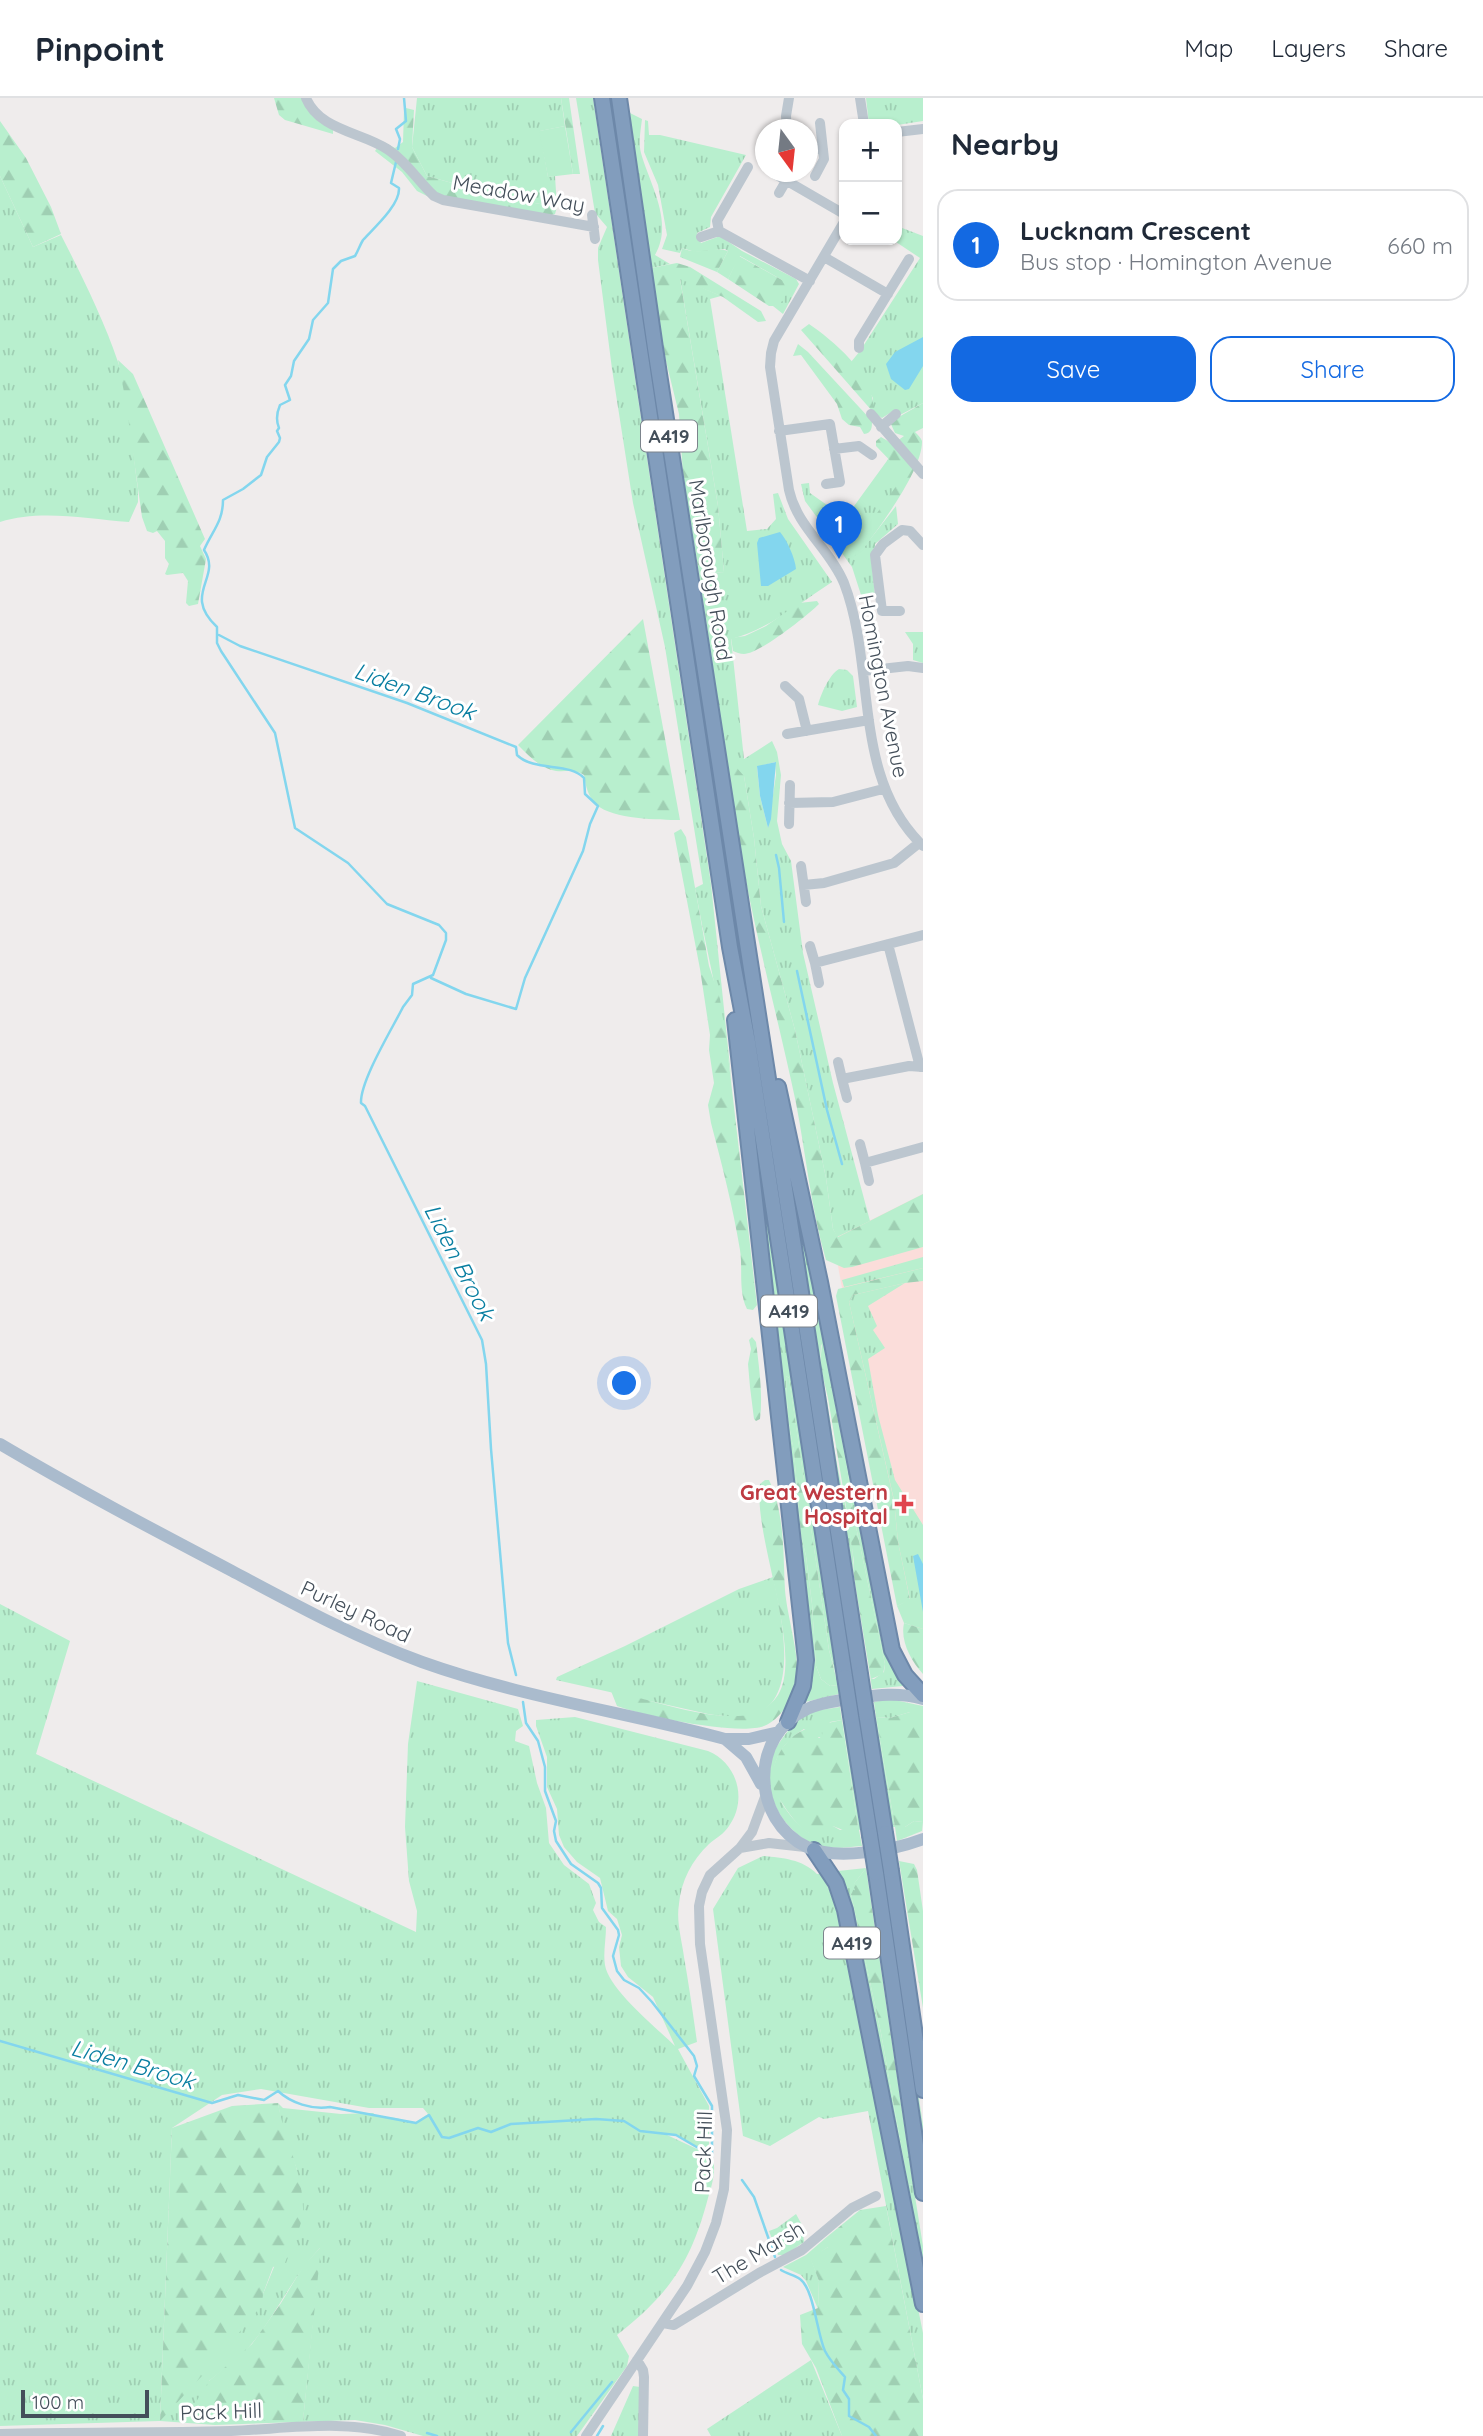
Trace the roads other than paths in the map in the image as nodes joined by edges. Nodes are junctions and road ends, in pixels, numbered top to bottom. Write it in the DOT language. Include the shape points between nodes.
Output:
graph roads {
  1 [pos="306,98"];
  2 [pos="602,98"];
  3 [pos="619,98"];
  4 [pos="789,98"];
  5 [pos="860,98"];
  6 [pos="786,119"];
  7 [pos="863,119"];
  8 [pos="820,123"];
  9 [pos="923,129"];
  10 [pos="902,131"];
  11 [pos="818,149"];
  12 [pos="823,149"];
  13 [pos="748,167"];
  14 [pos="818,171"];
  15 [pos="785,182"];
  16 [pos="788,182"];
  17 [pos="779,192"];
  18 [pos="839,211"];
  19 [pos="592,215"];
  20 [pos="594,227"];
  21 [pos="719,231"];
  22 [pos="839,231"];
  23 [pos="701,237"];
  24 [pos="595,239"];
  25 [pos="824,257"];
  26 [pos="909,259"];
  27 [pos="810,281"];
  28 [pos="888,294"];
  29 [pos="859,348"];
  30 [pos="871,414"];
  31 [pos="896,414"];
  32 [pos="881,426"];
  33 [pos="779,431"];
  34 [pos="834,449"];
  35 [pos="872,455"];
  36 [pos="923,474"];
  37 [pos="826,484"];
  38 [pos="923,545"];
  39 [pos="900,611"];
  40 [pos="923,668"];
  41 [pos="863,671"];
  42 [pos="785,686"];
  43 [pos="869,720"];
  44 [pos="807,731"];
  45 [pos="787,734"];
  46 [pos="790,785"];
  47 [pos="883,789"];
  48 [pos="789,803"];
  49 [pos="789,824"];
  50 [pos="921,845"];
  51 [pos="801,866"];
  52 [pos="804,885"];
  53 [pos="806,902"];
  54 [pos="923,935"];
  55 [pos="888,944"];
  56 [pos="810,946"];
  57 [pos="730,947"];
  58 [pos="815,963"];
  59 [pos="751,966"];
  60 [pos="819,983"];
  61 [pos="838,1062"];
  62 [pos="922,1067"];
  63 [pos="842,1079"];
  64 [pos="847,1098"];
  65 [pos="860,1144"];
  66 [pos="923,1147"];
  67 [pos="865,1163"];
  68 [pos="869,1181"];
  69 [pos="0,1444"];
  70 [pos="853,1675"];
  71 [pos="923,1697"];
  72 [pos="858,1715"];
  73 [pos="783,1727"];
  74 [pos="724,1739"];
  75 [pos="764,1793"];
  76 [pos="923,1839"];
  77 [pos="740,1848"];
  78 [pos="810,1848"];
  79 [pos="883,1872"];
  80 [pos="923,2090"];
  81 [pos="923,2193"];
  82 [pos="872,2201"];
  83 [pos="923,2304"];
  84 [pos="663,2323"];
  85 [pos="637,2360"];
  86 [pos="0,2434"];
  87 [pos="401,2436"];
  88 [pos="586,2436"];
  89 [pos="643,2436"];
  1 -- 20 [label="street, Meadow Way" via="327,122 389,150 443,200"];
  2 -- 57 [label="highway, Marlborough Road / A419"];
  3 -- 59 [label="highway, Marlborough Road / A419"];
  4 -- 6 [label="street"];
  5 -- 7 [label="street"];
  8 -- 12 [label="street"];
  9 -- 10 [label="street"];
  11 -- 12 [label="street"];
  12 -- 14 [label="street"];
  13 -- 21 [label="street" via="717,221"];
  15 -- 17 [label="street"];
  16 -- 18 [label="street"];
  19 -- 20 [label="street, Meadow Way"];
  20 -- 24 [label="street, Meadow Way"];
  21 -- 23 [label="street"];
  21 -- 27 [label="street"];
  22 -- 25 [label="street, Homington Avenue"];
  25 -- 27 [label="street, Homington Avenue"];
  25 -- 28 [label="street"];
  26 -- 28 [label="street"];
  27 -- 33 [label="street, Homington Avenue" via="771,349"];
  28 -- 29 [label="street"];
  30 -- 32 [label="street"];
  31 -- 32 [label="street"];
  32 -- 36 [label="street"];
  33 -- 34 [label="street" via="830,424"];
  33 -- 41 [label="street, Homington Avenue" via="798,515 843,581"];
  34 -- 35 [label="street" via="859,446"];
  34 -- 37 [label="street" via="839,482"];
  38 -- 39 [label="street" via="910,531 902,530 875,555 883,611"];
  40 -- 41 [label="street"];
  41 -- 43 [label="street, Homington Avenue"];
  42 -- 44 [label="street" via="799,699"];
  43 -- 44 [label="street"];
  43 -- 47 [label="street, Homington Avenue"];
  44 -- 45 [label="street"];
  46 -- 48 [label="street"];
  47 -- 48 [label="street" via="833,802"];
  47 -- 50 [label="street, Homington Avenue"];
  48 -- 49 [label="street"];
  50 -- 52 [label="street" via="894,863"];
  51 -- 52 [label="street"];
  52 -- 53 [label="street"];
  54 -- 55 [label="street"];
  55 -- 58 [label="street"];
  55 -- 62 [label="street"];
  56 -- 58 [label="street"];
  57 -- 70 [label="highway, A419"];
  57 -- 73 [label="highway, A419" via="806,1660 803,1686"];
  58 -- 60 [label="street"];
  59 -- 70 [label="highway, A419"];
  59 -- 71 [label="highway, A419" via="820,1282 892,1650"];
  61 -- 63 [label="street"];
  62 -- 63 [label="street"];
  63 -- 64 [label="street"];
  65 -- 67 [label="street"];
  66 -- 67 [label="street"];
  67 -- 68 [label="street"];
  69 -- 74 [label="main road, Purley Road" via="122,1514 383,1647 491,1684"];
  70 -- 72 [label="highway, A419, bridge"];
  71 -- 73 [label="main road, Purley Road" via="888,1694 840,1700 806,1709"];
  72 -- 79 [label="highway, A419, bridge" via="870,1835"];
  72 -- 79 [label="highway, A419, bridge" via="885,1833"];
  73 -- 74 [label="main road, Purley Road" via="748,1739"];
  73 -- 75 [label="main road" via="767,1756"];
  74 -- 75 [label="main road, Purley Road" via="746,1756"];
  75 -- 77 [label="street, Pack Hill" via="755,1825"];
  75 -- 78 [label="main road, Purley Road" via="781,1828"];
  76 -- 78 [label="main road" via="845,1853"];
  77 -- 78 [label="street" via="769,1843"];
  77 -- 84 [label="street, Pack Hill" via="710,1875 698,1913 727,2130 722,2199 705,2252"];
  78 -- 83 [label="highway, A419" via="836,1883 845,1910"];
  79 -- 80 [label="highway, A419"];
  79 -- 81 [label="highway, A419"];
  82 -- 84 [label="street, The Marsh" via="849,2211 796,2255 674,2325"];
  84 -- 85 [label="street, Pack Hill"];
  85 -- 88 [label="street, Pack Hill"];
  85 -- 89 [label="street" via="644,2377"];
  86 -- 87 [label="street, Pack Hill" via="348,2427"];
}
